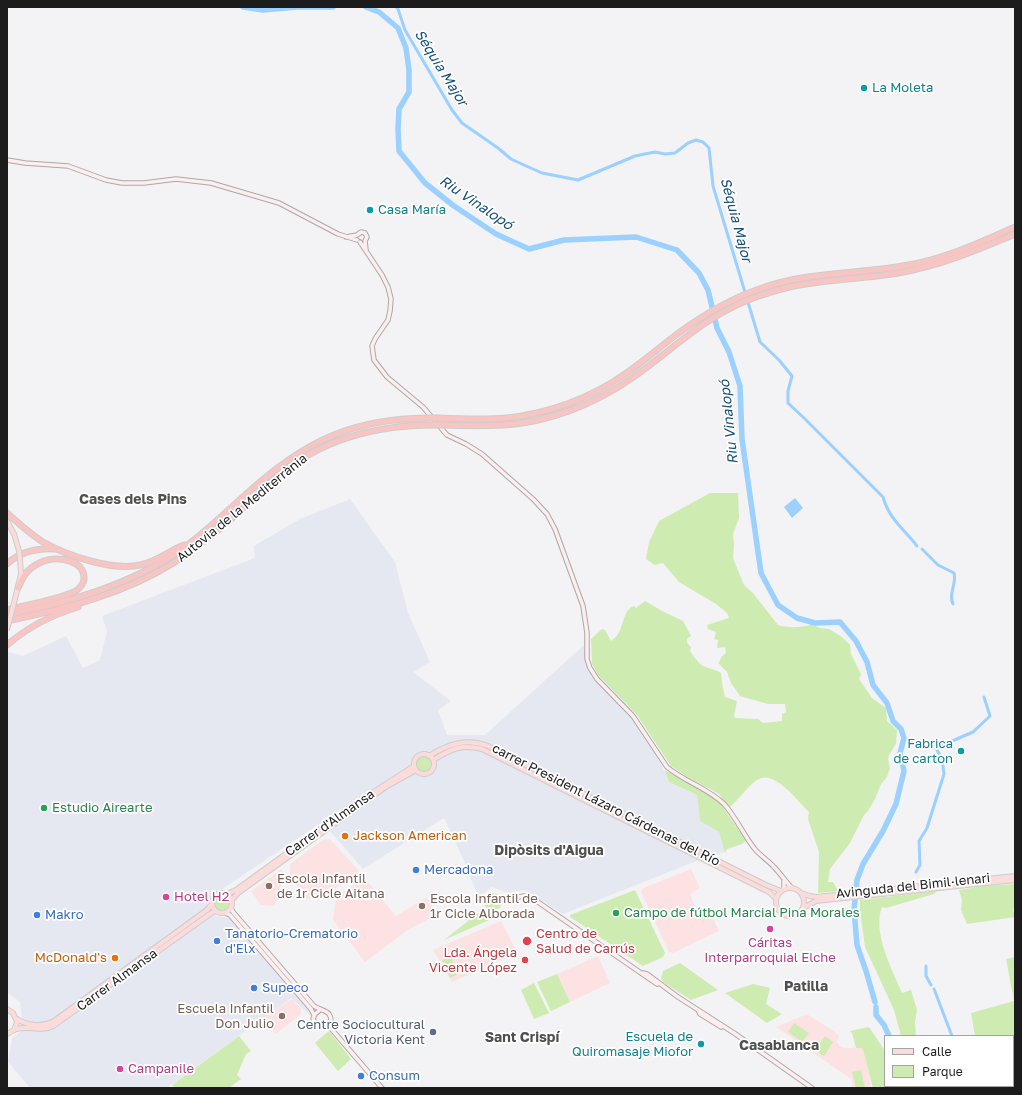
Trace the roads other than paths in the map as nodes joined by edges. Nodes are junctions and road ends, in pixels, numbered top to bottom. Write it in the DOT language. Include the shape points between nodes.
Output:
graph roads {
  1 [pos="7,160"];
  2 [pos="1015,227"];
  3 [pos="357,234"];
  4 [pos="1015,234"];
  5 [pos="345,237"];
  6 [pos="365,240"];
  7 [pos="359,241"];
  8 [pos="367,252"];
  9 [pos="7,514"];
  10 [pos="7,521"];
  11 [pos="192,541"];
  12 [pos="196,547"];
  13 [pos="60,550"];
  14 [pos="7,564"];
  15 [pos="18,588"];
  16 [pos="7,610"];
  17 [pos="7,615"];
  18 [pos="7,621"];
  19 [pos="7,630"];
  20 [pos="7,645"];
  21 [pos="429,756"];
  22 [pos="433,760"];
  23 [pos="414,766"];
  24 [pos="416,770"];
  25 [pos="1015,876"];
  26 [pos="1015,880"];
  27 [pos="784,881"];
  28 [pos="792,888"];
  29 [pos="782,890"];
  30 [pos="893,890"];
  31 [pos="801,893"];
  32 [pos="227,894"];
  33 [pos="776,899"];
  34 [pos="232,900"];
  35 [pos="504,900"];
  36 [pos="211,905"];
  37 [pos="231,908"];
  38 [pos="803,908"];
  39 [pos="216,911"];
  40 [pos="225,913"];
  41 [pos="7,1009"];
  42 [pos="320,1010"];
  43 [pos="314,1015"];
  44 [pos="53,1017"];
  45 [pos="17,1019"];
  46 [pos="52,1023"];
  47 [pos="328,1025"];
  48 [pos="14,1030"];
  49 [pos="7,1034"];
  50 [pos="813,1087"];
  51 [pos="382,1088"];
  1 -- 5 [label="street" via="68,166 122,183 176,179 211,183 278,203"];
  2 -- 11 [label="highway, Autovia de la Mediterrània, bridge" via="938,258 905,266 794,279 749,292 707,313 618,379 593,393 549,409 494,419 406,418 372,423 324,438 279,466"];
  3 -- 5 [label="street"];
  3 -- 6 [label="street" via="364,233 367,237"];
  3 -- 7 [label="street"];
  4 -- 12 [label="highway, Autovia de la Mediterrània, bridge" via="943,262 897,273 794,286 751,299 719,314 616,389 573,409 544,418 481,426 400,426 343,438 314,451 280,474"];
  5 -- 7 [label="street"];
  6 -- 7 [label="street"];
  6 -- 8 [label="street"];
  7 -- 8 [label="street"];
  8 -- 27 [label="street" via="385,280 391,299 388,320 372,346 374,360 393,384 422,407 447,435 474,448 491,460 547,514 556,529 583,606 587,659 592,673 633,716 667,767 724,804 753,846 775,867"];
  9 -- 13 [label="highway" via="35,536"];
  10 -- 15 [label="main road, bridge" via="14,534 20,559"];
  11 -- 13 [label="highway" via="150,562 131,566 105,565"];
  11 -- 17 [label="highway, Autovia de la Mediterrània" via="166,559 126,579 63,601"];
  12 -- 18 [label="highway, Autovia de la Mediterrània" via="163,569 114,592"];
  12 -- 20 [label="highway" via="160,574 124,591 47,618 27,629"];
  13 -- 14 [label="highway" via="31,550"];
  15 -- 16 [label="highway" via="28,570 43,561 56,559 74,562 84,573 83,583 76,591"];
  15 -- 19 [label="main road, bridge"];
  21 -- 22 [label="main road"];
  21 -- 23 [label="main road" via="418,756 414,760"];
  21 -- 29 [label="main road, carrer President Lázaro Cárdenas del Río" via="459,743 471,742 488,746 771,888"];
  22 -- 24 [label="main road" via="433,768 428,773 422,774"];
  22 -- 33 [label="main road, carrer President Lázaro Cárdenas del Río" via="452,748 482,749 769,892"];
  23 -- 24 [label="main road"];
  23 -- 32 [label="main road, Carrer d'Almansa" via="352,806"];
  24 -- 34 [label="main road" via="387,786 238,893"];
  25 -- 30 [label="main road, Avinguda del Bimil·lenari"];
  26 -- 30 [label="main road, Avinguda del Bimil·lenari"];
  27 -- 28 [label="street"];
  27 -- 29 [label="street"];
  28 -- 29 [label="main road"];
  28 -- 31 [label="main road"];
  29 -- 33 [label="main road"];
  30 -- 31 [label="main road, Avinguda del Bimil·lenari" via="817,897"];
  30 -- 38 [label="main road, Avinguda del Bimil·lenari" via="816,901"];
  31 -- 38 [label="main road"];
  32 -- 34 [label="main road"];
  32 -- 36 [label="main road" via="215,895"];
  33 -- 38 [label="main road" via="777,909 786,916 796,915"];
  34 -- 37 [label="main road"];
  35 -- 50 [label="street" via="519,896 535,900"];
  36 -- 39 [label="main road"];
  36 -- 46 [label="main road, Carrer Almansa"];
  37 -- 40 [label="main road"];
  37 -- 42 [label="street"];
  39 -- 40 [label="main road"];
  39 -- 48 [label="main road, Carrer Almansa" via="53,1026 45,1030 22,1027"];
  40 -- 43 [label="street" via="230,915"];
  41 -- 45 [label="main road"];
  42 -- 43 [label="street"];
  42 -- 47 [label="street" via="330,1016"];
  43 -- 47 [label="street" via="313,1021 317,1026 321,1028"];
  44 -- 46 [label="main road"];
  45 -- 46 [label="main road" via="37,1025"];
  45 -- 48 [label="main road"];
  47 -- 51 [label="street"];
  48 -- 49 [label="main road"];
}
